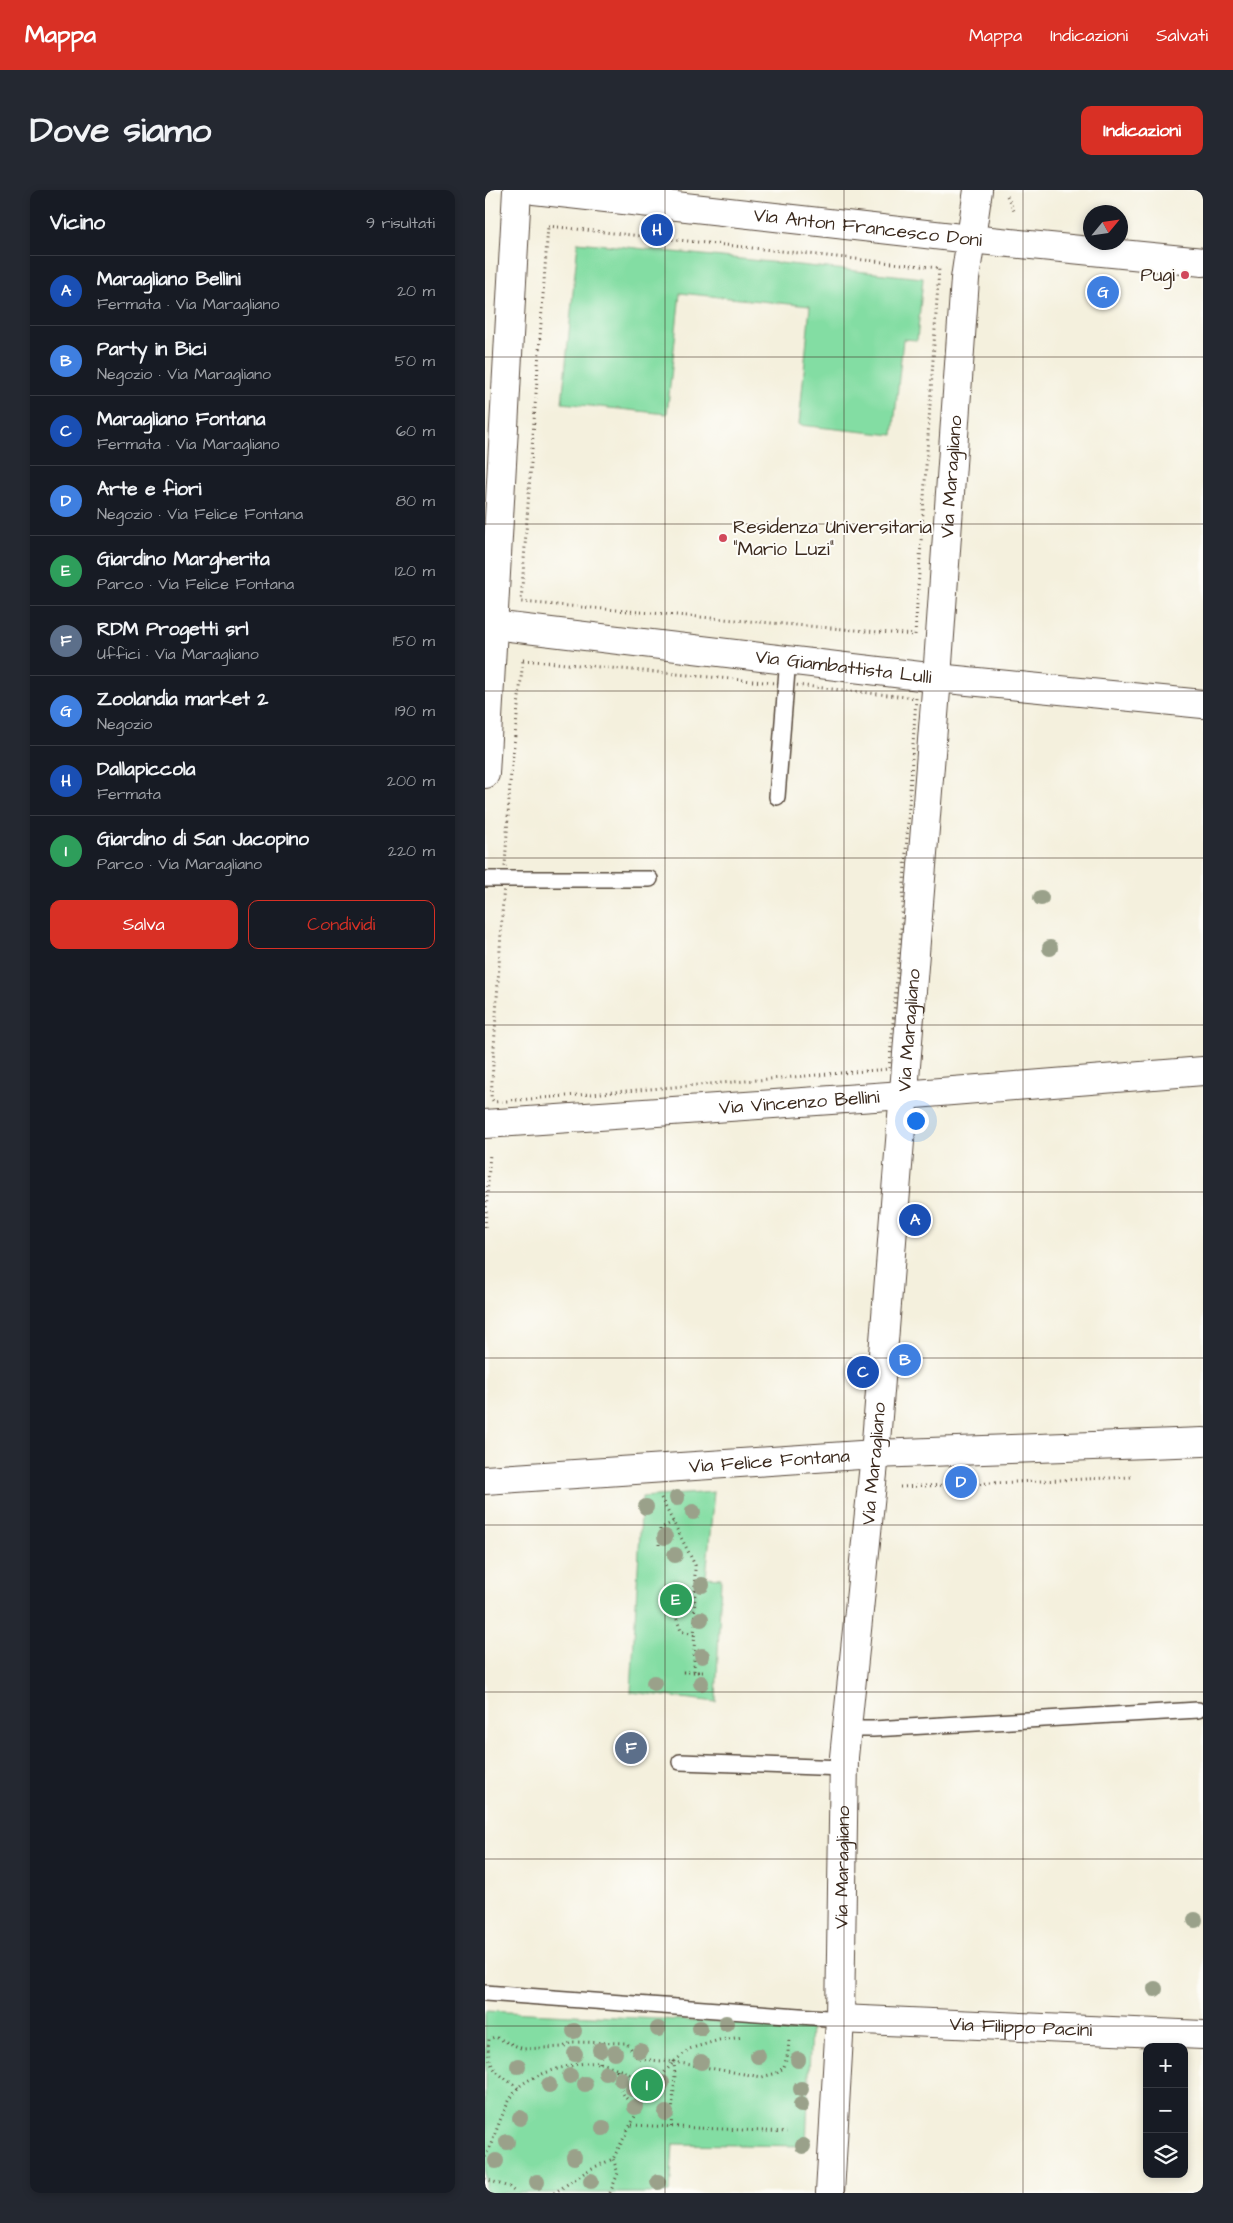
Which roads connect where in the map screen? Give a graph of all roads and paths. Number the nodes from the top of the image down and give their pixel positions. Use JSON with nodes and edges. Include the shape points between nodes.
{"nodes":[{"id":1,"x":517,"y":190,"type":"edge"},
{"id":2,"x":534,"y":190,"type":"edge"},
{"id":3,"x":978,"y":190,"type":"edge"},
{"id":4,"x":1004,"y":190,"type":"edge"},
{"id":5,"x":1015,"y":212,"type":"dead end"},
{"id":6,"x":970,"y":239,"type":"junction"},
{"id":7,"x":1203,"y":262,"type":"edge"},
{"id":8,"x":521,"y":602,"type":"joint"},
{"id":9,"x":490,"y":624,"type":"edge"},
{"id":10,"x":788,"y":658,"type":"junction"},
{"id":11,"x":937,"y":678,"type":"junction"},
{"id":12,"x":1203,"y":704,"type":"edge"},
{"id":13,"x":485,"y":774,"type":"edge"},
{"id":14,"x":777,"y":797,"type":"dead end"},
{"id":15,"x":485,"y":879,"type":"edge"},
{"id":16,"x":650,"y":879,"type":"dead end"},
{"id":17,"x":1203,"y":1071,"type":"edge"},
{"id":18,"x":903,"y":1095,"type":"junction"},
{"id":19,"x":488,"y":1135,"type":"edge"},
{"id":20,"x":485,"y":1227,"type":"edge"},
{"id":21,"x":1203,"y":1442,"type":"edge"},
{"id":22,"x":875,"y":1454,"type":"junction"},
{"id":23,"x":1134,"y":1476,"type":"dead end"},
{"id":24,"x":485,"y":1480,"type":"edge"},
{"id":25,"x":891,"y":1488,"type":"dead end"},
{"id":26,"x":660,"y":1497,"type":"dead end"},
{"id":27,"x":673,"y":1522,"type":"junction"},
{"id":28,"x":659,"y":1545,"type":"dead end"},
{"id":29,"x":695,"y":1602,"type":"junction"},
{"id":30,"x":694,"y":1634,"type":"junction"},
{"id":31,"x":693,"y":1672,"type":"junction"},
{"id":32,"x":1198,"y":1710,"type":"dead end"},
{"id":33,"x":848,"y":1729,"type":"junction"},
{"id":34,"x":680,"y":1762,"type":"dead end"},
{"id":35,"x":844,"y":1768,"type":"junction"},
{"id":36,"x":485,"y":1993,"type":"edge"},
{"id":37,"x":839,"y":2019,"type":"junction"},
{"id":38,"x":789,"y":2032,"type":"dead end"},
{"id":39,"x":1203,"y":2035,"type":"edge"},
{"id":40,"x":745,"y":2037,"type":"dead end"},
{"id":41,"x":601,"y":2042,"type":"junction"},
{"id":42,"x":674,"y":2062,"type":"junction"},
{"id":43,"x":600,"y":2063,"type":"junction"},
{"id":44,"x":617,"y":2070,"type":"junction"},
{"id":45,"x":518,"y":2088,"type":"junction"},
{"id":46,"x":644,"y":2101,"type":"junction"},
{"id":47,"x":639,"y":2110,"type":"junction"},
{"id":48,"x":632,"y":2125,"type":"junction"},
{"id":49,"x":671,"y":2127,"type":"junction"},
{"id":50,"x":787,"y":2132,"type":"dead end"},
{"id":51,"x":485,"y":2158,"type":"edge"},
{"id":52,"x":613,"y":2159,"type":"junction"},
{"id":53,"x":485,"y":2179,"type":"edge"},
{"id":54,"x":516,"y":2193,"type":"edge"},
{"id":55,"x":554,"y":2193,"type":"edge"},
{"id":56,"x":610,"y":2193,"type":"edge"},
{"id":57,"x":830,"y":2193,"type":"edge"}],
"edges":[{"from":1,"to":9,"type":"street"},
{"from":2,"to":6,"type":"street","name":"Via Anton Francesco Doni"},
{"from":3,"to":6,"type":"street","name":"Via Maragliano"},
{"from":4,"to":5,"type":"path"},
{"from":6,"to":7,"type":"street","name":"Via Anton Francesco Doni"},
{"from":6,"to":11,"type":"street","name":"Via Maragliano"},
{"from":8,"to":8,"type":"path","via":[[915,635],[939,268],[549,226]]},
{"from":9,"to":10,"type":"street","name":"Via Giambattista Lulli"},
{"from":9,"to":13,"type":"street"},
{"from":10,"to":11,"type":"street","name":"Via Giambattista Lulli"},
{"from":10,"to":14,"type":"lane"},
{"from":11,"to":12,"type":"street","name":"Via Giambattista Lulli"},
{"from":11,"to":18,"type":"street","name":"Via Maragliano"},
{"from":15,"to":16,"type":"lane"},
{"from":17,"to":18,"type":"street","name":"Via Vincenzo Bellini"},
{"from":18,"to":19,"type":"street","name":"Via Vincenzo Bellini"},
{"from":18,"to":22,"type":"street","name":"Via Maragliano"},
{"from":19,"to":20,"type":"path"},
{"from":21,"to":22,"type":"street","name":"Via Felice Fontana"},
{"from":22,"to":24,"type":"street","name":"Via Felice Fontana"},
{"from":22,"to":33,"type":"street","name":"Via Maragliano"},
{"from":23,"to":25,"type":"path"},
{"from":26,"to":27,"type":"path"},
{"from":27,"to":28,"type":"path","via":[[660,1529]]},
{"from":27,"to":29,"type":"path","via":[[695,1565]]},
{"from":29,"to":30,"type":"path"},
{"from":29,"to":30,"type":"path","via":[[680,1606],[676,1617],[681,1631]]},
{"from":30,"to":31,"type":"path"},
{"from":31,"to":31,"type":"path","via":[[703,1672],[681,1672],[687,1672]]},
{"from":32,"to":33,"type":"lane"},
{"from":33,"to":35,"type":"street","name":"Via Maragliano"},
{"from":34,"to":35,"type":"lane"},
{"from":35,"to":37,"type":"street","name":"Via Maragliano"},
{"from":36,"to":37,"type":"lane"},
{"from":37,"to":39,"type":"street","name":"Via Filippo Pacini"},
{"from":37,"to":57,"type":"street","name":"Via Maragliano"},
{"from":38,"to":42,"type":"path","via":[[784,2067],[771,2076]]},
{"from":40,"to":42,"type":"path","via":[[719,2040],[689,2049]]},
{"from":41,"to":42,"type":"path","via":[[627,2043],[637,2059]]},
{"from":41,"to":43,"type":"path"},
{"from":41,"to":45,"type":"path","via":[[572,2042],[563,2047],[523,2050],[495,2037],[489,2039],[486,2056],[489,2067]]},
{"from":42,"to":46,"type":"path","via":[[649,2089]]},
{"from":42,"to":49,"type":"path"},
{"from":43,"to":44,"type":"path"},
{"from":43,"to":45,"type":"path","via":[[551,2070]]},
{"from":44,"to":46,"type":"path","via":[[633,2077]]},
{"from":44,"to":47,"type":"path","via":[[621,2092]]},
{"from":45,"to":51,"type":"path"},
{"from":46,"to":47,"type":"path"},
{"from":47,"to":48,"type":"path"},
{"from":48,"to":49,"type":"path"},
{"from":48,"to":52,"type":"path"},
{"from":49,"to":50,"type":"path"},
{"from":52,"to":55,"type":"path","via":[[590,2169]]},
{"from":52,"to":56,"type":"path","via":[[618,2173]]},
{"from":53,"to":54,"type":"path","via":[[509,2187]]}]}
